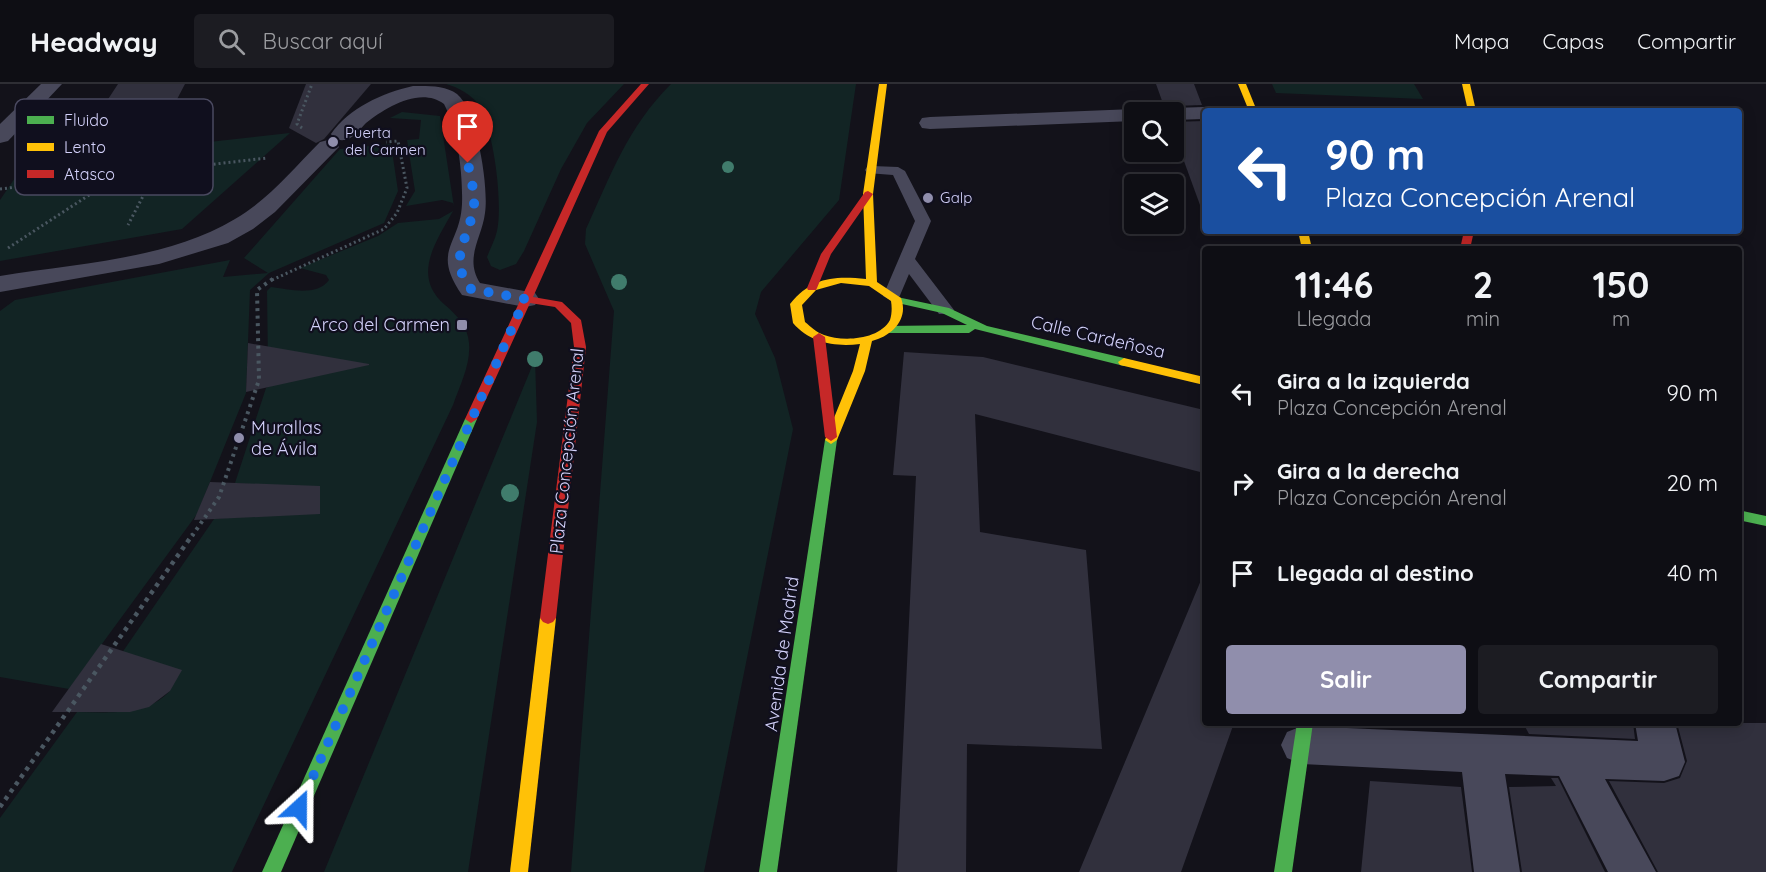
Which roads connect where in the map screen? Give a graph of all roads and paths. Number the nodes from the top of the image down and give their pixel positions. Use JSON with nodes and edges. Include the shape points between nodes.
{"nodes":[{"id":1,"x":52,"y":84,"type":"edge"},
{"id":2,"x":312,"y":84,"type":"edge"},
{"id":3,"x":645,"y":84,"type":"edge"},
{"id":4,"x":883,"y":84,"type":"edge"},
{"id":5,"x":1242,"y":84,"type":"edge"},
{"id":6,"x":1466,"y":84,"type":"edge"},
{"id":7,"x":37,"y":99,"type":"edge"},
{"id":8,"x":1251,"y":108,"type":"edge"},
{"id":9,"x":1471,"y":108,"type":"edge"},
{"id":10,"x":1202,"y":113,"type":"edge"},
{"id":11,"x":1184,"y":114,"type":"edge"},
{"id":12,"x":1124,"y":115,"type":"edge"},
{"id":13,"x":15,"y":121,"type":"edge"},
{"id":14,"x":930,"y":123,"type":"dead end"},
{"id":15,"x":306,"y":131,"type":"dead end"},
{"id":16,"x":0,"y":136,"type":"edge"},
{"id":17,"x":378,"y":143,"type":"dead end"},
{"id":18,"x":261,"y":159,"type":"dead end"},
{"id":19,"x":213,"y":164,"type":"edge"},
{"id":20,"x":872,"y":170,"type":"junction"},
{"id":21,"x":15,"y":187,"type":"edge"},
{"id":22,"x":0,"y":189,"type":"edge"},
{"id":23,"x":868,"y":194,"type":"junction"},
{"id":24,"x":87,"y":195,"type":"edge"},
{"id":25,"x":144,"y":195,"type":"edge"},
{"id":26,"x":128,"y":225,"type":"dead end"},
{"id":27,"x":0,"y":253,"type":"edge"},
{"id":28,"x":908,"y":261,"type":"junction"},
{"id":29,"x":872,"y":283,"type":"junction"},
{"id":30,"x":0,"y":284,"type":"edge"},
{"id":31,"x":812,"y":288,"type":"junction"},
{"id":32,"x":895,"y":298,"type":"junction"},
{"id":33,"x":525,"y":299,"type":"junction"},
{"id":34,"x":945,"y":310,"type":"junction"},
{"id":35,"x":983,"y":329,"type":"junction"},
{"id":36,"x":887,"y":330,"type":"junction"},
{"id":37,"x":819,"y":337,"type":"junction"},
{"id":38,"x":867,"y":339,"type":"junction"},
{"id":39,"x":1202,"y":381,"type":"edge"},
{"id":40,"x":831,"y":441,"type":"junction"},
{"id":41,"x":1742,"y":516,"type":"edge"},
{"id":42,"x":1766,"y":521,"type":"edge"},
{"id":43,"x":1656,"y":726,"type":"edge"},
{"id":44,"x":1304,"y":734,"type":"edge"},
{"id":45,"x":1481,"y":753,"type":"junction"},
{"id":46,"x":1571,"y":758,"type":"junction"},
{"id":47,"x":0,"y":807,"type":"edge"},
{"id":48,"x":271,"y":872,"type":"edge"},
{"id":49,"x":519,"y":872,"type":"edge"},
{"id":50,"x":768,"y":872,"type":"edge"},
{"id":51,"x":1283,"y":872,"type":"edge"},
{"id":52,"x":1497,"y":872,"type":"edge"},
{"id":53,"x":1633,"y":872,"type":"edge"}],
"edges":[{"from":1,"to":7,"type":"street"},
{"from":2,"to":15,"type":"path","via":[[297,124]]},
{"from":3,"to":33,"type":"main road","via":[[603,131]]},
{"from":4,"to":20,"type":"main road"},
{"from":5,"to":8,"type":"main road"},
{"from":6,"to":9,"type":"main road"},
{"from":10,"to":11,"type":"street"},
{"from":12,"to":14,"type":"street"},
{"from":13,"to":16,"type":"street"},
{"from":17,"to":47,"type":"path","via":[[398,138],[407,188],[397,213],[384,229],[279,275],[257,290],[259,380],[219,497]]},
{"from":18,"to":19,"type":"path"},
{"from":20,"to":23,"type":"main road"},
{"from":20,"to":28,"type":"lane","via":[[898,171],[923,221]]},
{"from":21,"to":22,"type":"path"},
{"from":23,"to":29,"type":"main road"},
{"from":23,"to":31,"type":"main road","via":[[826,254]]},
{"from":24,"to":27,"type":"path"},
{"from":25,"to":26,"type":"path"},
{"from":28,"to":32,"type":"lane"},
{"from":28,"to":34,"type":"lane"},
{"from":29,"to":31,"type":"main road","via":[[841,280]]},
{"from":29,"to":32,"type":"main road"},
{"from":30,"to":33,"type":"street","name":"Plaza Concepción Arenal","via":[[148,258],[218,238],[267,207],[364,114],[384,100],[414,92],[439,93],[454,103],[462,121],[474,204],[459,254],[460,276],[471,289]]},
{"from":31,"to":37,"type":"main road","via":[[796,304],[799,323]]},
{"from":32,"to":34,"type":"main road","name":"Calle Cardeñosa"},
{"from":32,"to":36,"type":"main road","via":[[897,318]]},
{"from":33,"to":48,"type":"main road"},
{"from":33,"to":49,"type":"main road","name":"Plaza Concepción Arenal","via":[[558,304],[577,322],[580,347]]},
{"from":34,"to":35,"type":"main road","name":"Calle Cardeñosa"},
{"from":35,"to":36,"type":"main road","name":"Calle Cardeñosa"},
{"from":35,"to":39,"type":"main road","name":"Calle Cardeñosa"},
{"from":36,"to":38,"type":"main road"},
{"from":37,"to":38,"type":"main road","via":[[843,342]]},
{"from":37,"to":40,"type":"main road","name":"Avenida de Madrid"},
{"from":38,"to":40,"type":"main road","name":"Avenida de Madrid","via":[[859,371]]},
{"from":40,"to":50,"type":"main road","name":"Avenida de Madrid"},
{"from":41,"to":42,"type":"main road"},
{"from":43,"to":46,"type":"street","via":[[1664,762]]},
{"from":44,"to":45,"type":"street"},
{"from":44,"to":51,"type":"main road"},
{"from":45,"to":46,"type":"street"},
{"from":45,"to":52,"type":"street"},
{"from":46,"to":53,"type":"street"}]}
